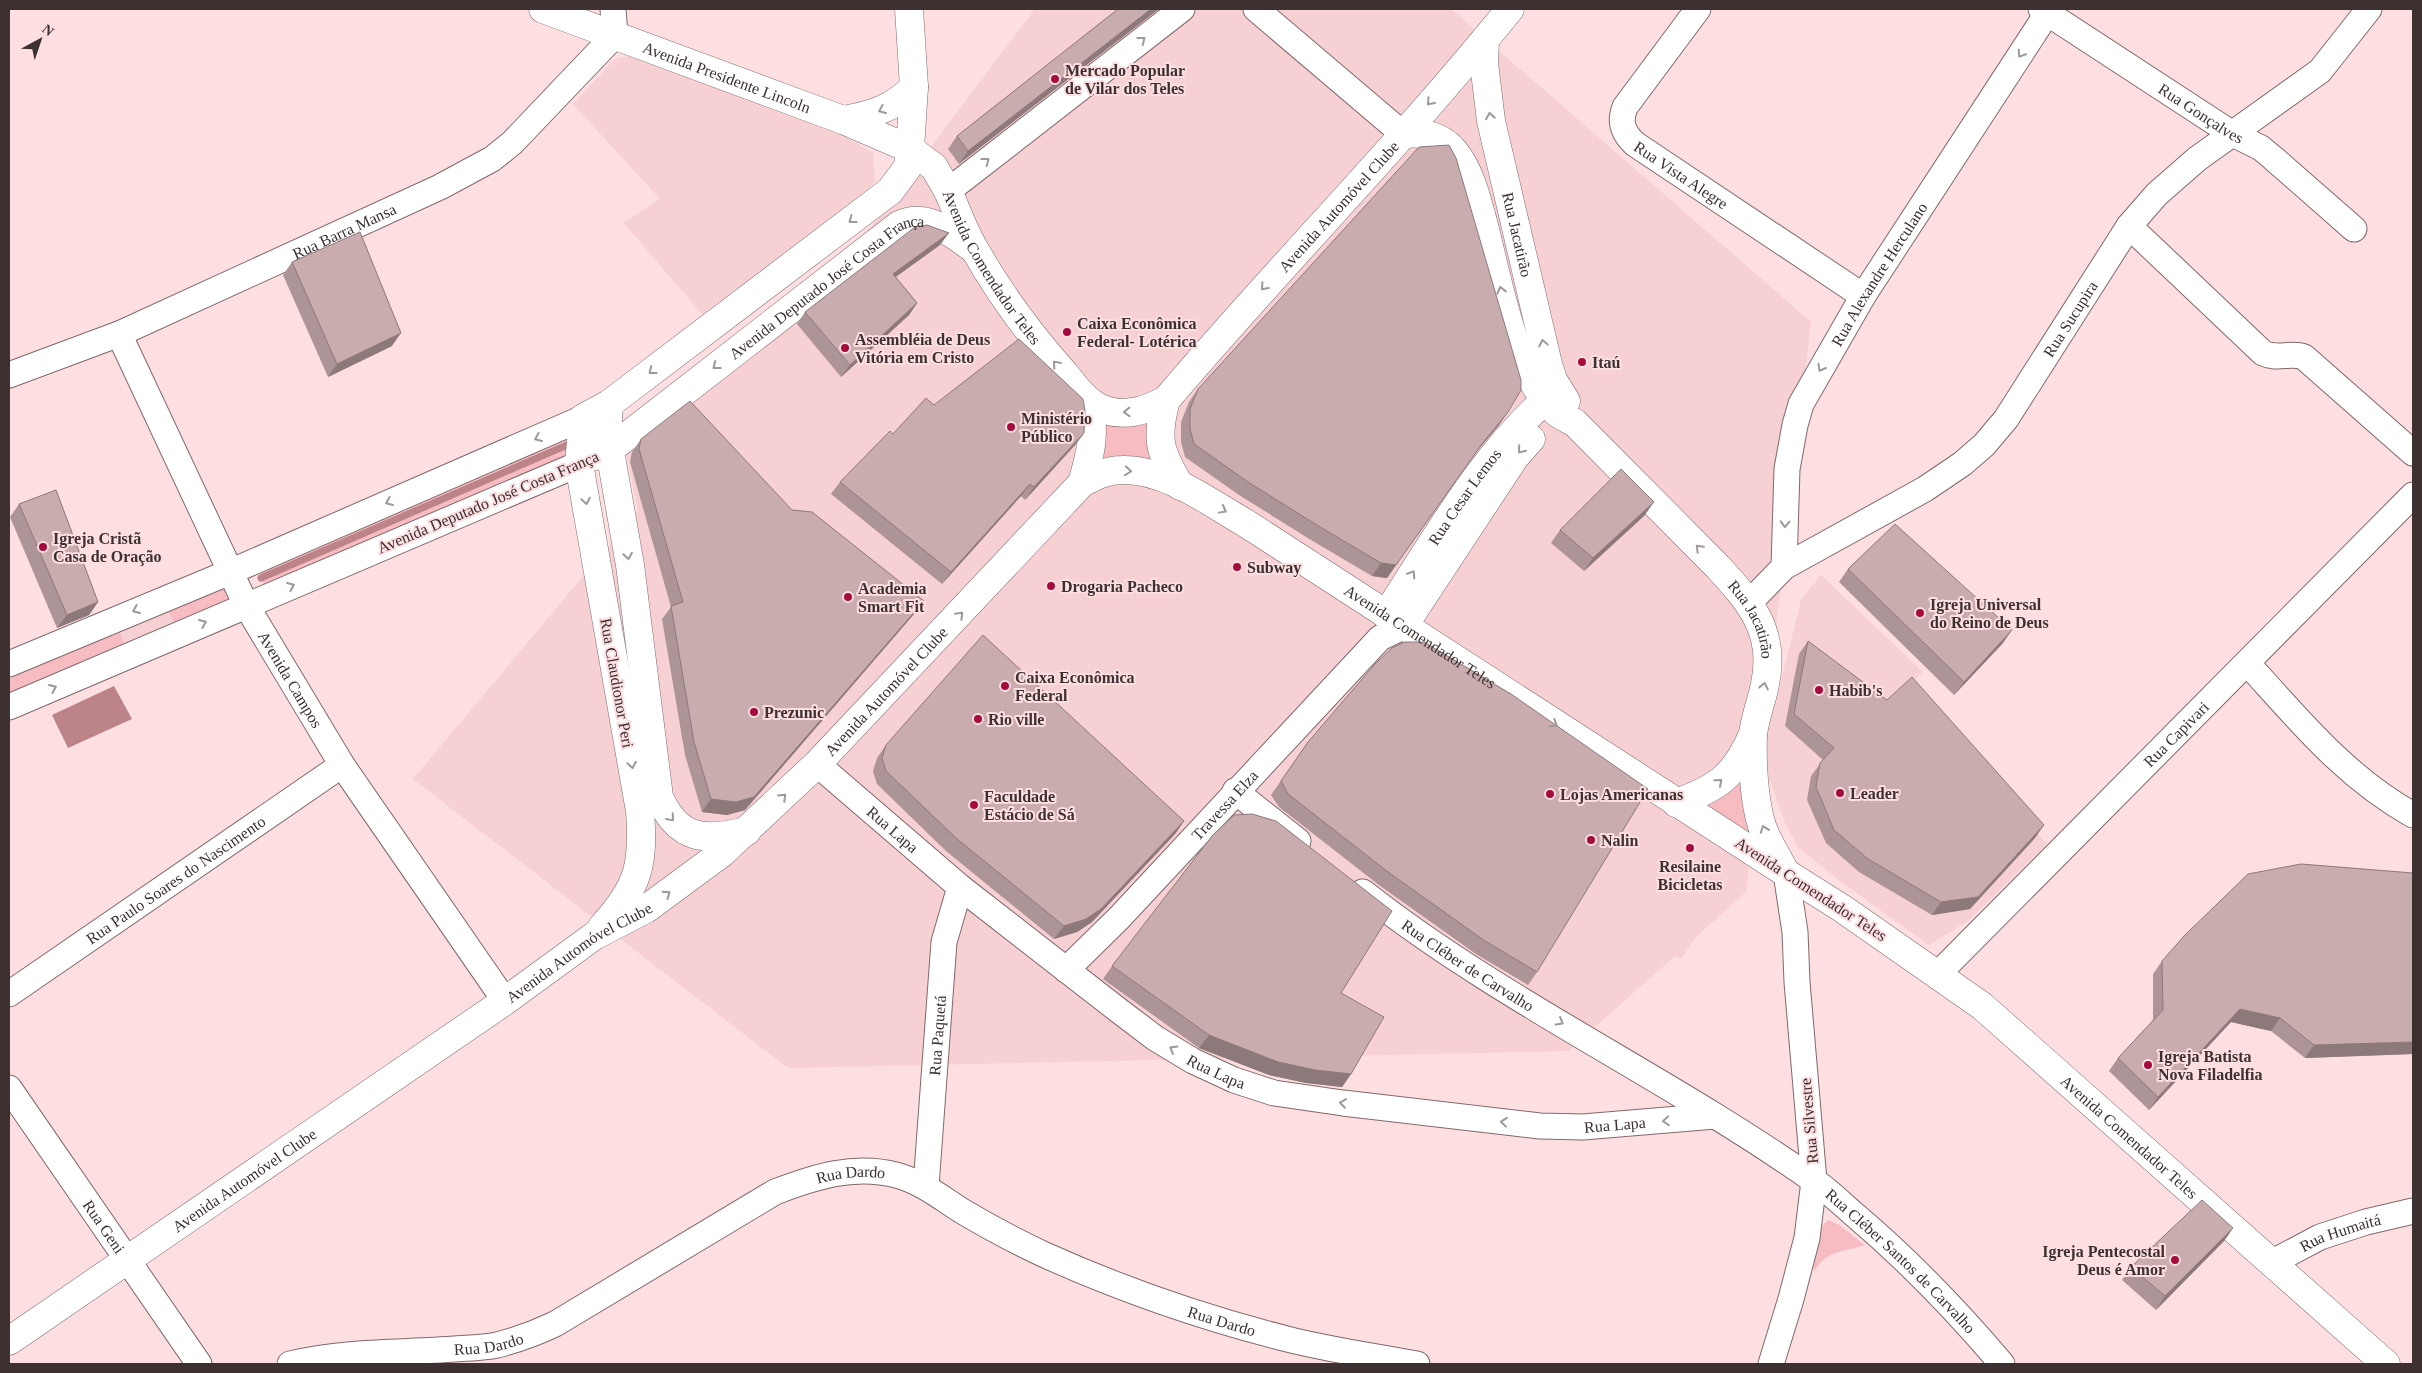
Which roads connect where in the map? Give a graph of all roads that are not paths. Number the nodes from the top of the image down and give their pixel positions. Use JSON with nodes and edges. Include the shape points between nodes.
{"nodes":[{"id":1,"x":543,"y":9,"type":"edge"},
{"id":2,"x":909,"y":9,"type":"edge"},
{"id":3,"x":1182,"y":9,"type":"edge"},
{"id":4,"x":1256,"y":9,"type":"edge"},
{"id":5,"x":1510,"y":9,"type":"edge"},
{"id":6,"x":1698,"y":9,"type":"edge"},
{"id":7,"x":2369,"y":9,"type":"edge"},
{"id":8,"x":2046,"y":10,"type":"edge"},
{"id":9,"x":614,"y":22,"type":"edge"},
{"id":10,"x":1485,"y":40,"type":"junction"},
{"id":11,"x":914,"y":87,"type":"junction"},
{"id":12,"x":843,"y":120,"type":"junction"},
{"id":13,"x":2231,"y":133,"type":"junction"},
{"id":14,"x":1403,"y":134,"type":"junction"},
{"id":15,"x":910,"y":149,"type":"junction"},
{"id":16,"x":1499,"y":156,"type":"junction"},
{"id":17,"x":1466,"y":173,"type":"junction"},
{"id":18,"x":948,"y":191,"type":"junction"},
{"id":19,"x":2129,"y":226,"type":"junction"},
{"id":20,"x":2354,"y":229,"type":"dead end"},
{"id":21,"x":974,"y":249,"type":"junction"},
{"id":22,"x":1863,"y":296,"type":"junction"},
{"id":23,"x":119,"y":334,"type":"junction"},
{"id":24,"x":9,"y":374,"type":"edge"},
{"id":25,"x":1088,"y":400,"type":"junction"},
{"id":26,"x":1166,"y":400,"type":"junction"},
{"id":27,"x":609,"y":404,"type":"junction"},
{"id":28,"x":1560,"y":405,"type":"junction"},
{"id":29,"x":583,"y":418,"type":"junction"},
{"id":30,"x":609,"y":450,"type":"junction"},
{"id":31,"x":2413,"y":453,"type":"edge"},
{"id":32,"x":579,"y":464,"type":"junction"},
{"id":33,"x":1082,"y":483,"type":"junction"},
{"id":34,"x":1180,"y":486,"type":"junction"},
{"id":35,"x":2413,"y":495,"type":"edge"},
{"id":36,"x":1784,"y":567,"type":"junction"},
{"id":37,"x":230,"y":572,"type":"junction"},
{"id":38,"x":1749,"y":603,"type":"junction"},
{"id":39,"x":246,"y":605,"type":"junction"},
{"id":40,"x":1390,"y":627,"type":"junction"},
{"id":41,"x":9,"y":664,"type":"edge"},
{"id":42,"x":2248,"y":664,"type":"junction"},
{"id":43,"x":9,"y":707,"type":"edge"},
{"id":44,"x":1753,"y":734,"type":"junction"},
{"id":45,"x":817,"y":764,"type":"junction"},
{"id":46,"x":342,"y":765,"type":"junction"},
{"id":47,"x":1235,"y":791,"type":"junction"},
{"id":48,"x":1676,"y":802,"type":"junction"},
{"id":49,"x":2413,"y":815,"type":"edge"},
{"id":50,"x":748,"y":831,"type":"junction"},
{"id":51,"x":1314,"y":854,"type":"edge"},
{"id":52,"x":1786,"y":873,"type":"junction"},
{"id":53,"x":1348,"y":880,"type":"edge"},
{"id":54,"x":960,"y":887,"type":"junction"},
{"id":55,"x":594,"y":936,"type":"junction"},
{"id":56,"x":1066,"y":970,"type":"junction"},
{"id":57,"x":1938,"y":974,"type":"junction"},
{"id":58,"x":9,"y":994,"type":"edge"},
{"id":59,"x":505,"y":1000,"type":"junction"},
{"id":60,"x":9,"y":1088,"type":"edge"},
{"id":61,"x":1715,"y":1116,"type":"junction"},
{"id":62,"x":1814,"y":1181,"type":"junction"},
{"id":63,"x":926,"y":1186,"type":"junction"},
{"id":64,"x":2413,"y":1212,"type":"edge"},
{"id":65,"x":127,"y":1260,"type":"junction"},
{"id":66,"x":2271,"y":1263,"type":"junction"},
{"id":67,"x":9,"y":1340,"type":"edge"},
{"id":68,"x":199,"y":1364,"type":"edge"},
{"id":69,"x":290,"y":1364,"type":"edge"},
{"id":70,"x":1417,"y":1364,"type":"edge"},
{"id":71,"x":1771,"y":1364,"type":"edge"},
{"id":72,"x":2002,"y":1364,"type":"edge"},
{"id":73,"x":2386,"y":1364,"type":"edge"}],
"edges":[{"from":1,"to":9,"type":"main road","name":"Avenida Presidente Lincoln"},
{"from":2,"to":11,"type":"main road"},
{"from":18,"to":3,"type":"street","one_way":true},
{"from":4,"to":14,"type":"street"},
{"from":5,"to":10,"type":"main road","name":"Avenida Automóvel Clube"},
{"from":6,"to":22,"type":"street","name":"Rua Vista Alegre","via":[[1625,107],[1622,122],[1627,136]]},
{"from":7,"to":13,"type":"street","name":"Rua Sucupira","via":[[2320,71]]},
{"from":8,"to":13,"type":"street","name":"Rua Gonçalves"},
{"from":8,"to":22,"type":"street","name":"Rua Alexandre Herculano","one_way":true},
{"from":9,"to":12,"type":"main road","name":"Avenida Presidente Lincoln"},
{"from":9,"to":23,"type":"street","name":"Rua Barra Mansa","via":[[534,122],[492,159],[440,187]]},
{"from":10,"to":14,"type":"main road","name":"Avenida Automóvel Clube","one_way":true},
{"from":16,"to":10,"type":"main road","name":"Rua Jacatirão","one_way":true,"via":[[1486,86]]},
{"from":11,"to":12,"type":"main road","one_way":true,"via":[[889,108],[865,117]]},
{"from":11,"to":15,"type":"main road"},
{"from":12,"to":15,"type":"main road","name":"Avenida Presidente Lincoln"},
{"from":13,"to":19,"type":"street","name":"Rua Sucupira","via":[[2174,178]]},
{"from":13,"to":20,"type":"street","name":"Rua Gonçalves","via":[[2274,158]]},
{"from":14,"to":17,"type":"main road","name":"Rua Jacatirão","via":[[1416,132],[1444,141],[1454,151]]},
{"from":14,"to":26,"type":"main road","name":"Avenida Automóvel Clube","one_way":true,"via":[[1231,323]]},
{"from":15,"to":18,"type":"main road","name":"Avenida Comendador Teles","via":[[934,167]]},
{"from":15,"to":27,"type":"main road","one_way":true,"via":[[908,167],[890,191]]},
{"from":16,"to":17,"type":"main road"},
{"from":28,"to":16,"type":"main road","name":"Rua Jacatirão","one_way":true},
{"from":28,"to":17,"type":"main road","name":"Rua Jacatirão","one_way":true,"via":[[1525,365],[1516,343]]},
{"from":18,"to":21,"type":"main road","name":"Avenida Comendador Teles"},
{"from":19,"to":31,"type":"street","via":[[2263,353],[2270,357],[2304,357]]},
{"from":19,"to":36,"type":"street","name":"Rua Sucupira","via":[[2006,419],[1984,444],[1962,464],[1925,489]]},
{"from":25,"to":21,"type":"main road","name":"Avenida Comendador Teles","one_way":true,"via":[[1025,326]]},
{"from":21,"to":30,"type":"main road","name":"Avenida Deputado José Costa França","one_way":true,"via":[[928,222],[899,225]]},
{"from":22,"to":36,"type":"street","name":"Rua Alexandre Herculano","one_way":true,"via":[[1801,404],[1787,469]]},
{"from":23,"to":24,"type":"street","name":"Rua Barra Mansa"},
{"from":23,"to":37,"type":"street","name":"Avenida Campos"},
{"from":26,"to":25,"type":"main road","name":"Avenida Comendador Teles","one_way":true,"via":[[1152,408],[1126,413],[1100,408]]},
{"from":25,"to":33,"type":"main road","name":"Avenida Comendador Teles","via":[[1094,431]]},
{"from":26,"to":34,"type":"main road","via":[[1159,437],[1165,460]]},
{"from":27,"to":29,"type":"main road"},
{"from":27,"to":30,"type":"main road","name":"Rua Claudionor Peri"},
{"from":38,"to":28,"type":"main road","name":"Rua Jacatirão","one_way":true},
{"from":28,"to":40,"type":"main road","name":"Rua Cesar Lemos","via":[[1515,458]]},
{"from":29,"to":32,"type":"main road","name":"Rua Claudionor Peri"},
{"from":29,"to":37,"type":"street","one_way":true},
{"from":30,"to":32,"type":"main road","name":"Avenida Deputado José Costa França"},
{"from":30,"to":50,"type":"main road","name":"Rua Claudionor Peri","one_way":true,"via":[[630,565],[659,797],[667,814],[690,833],[714,838]]},
{"from":39,"to":32,"type":"street","name":"Avenida Deputado José Costa França","one_way":true},
{"from":32,"to":55,"type":"main road","name":"Rua Claudionor Peri","one_way":true,"via":[[640,810],[641,832],[635,881],[613,915]]},
{"from":33,"to":34,"type":"main road","name":"Avenida Comendador Teles","one_way":true,"via":[[1107,472],[1122,470],[1150,475]]},
{"from":45,"to":33,"type":"main road","name":"Avenida Automóvel Clube","one_way":true},
{"from":34,"to":40,"type":"main road","name":"Avenida Comendador Teles","one_way":true,"via":[[1247,524]]},
{"from":35,"to":42,"type":"street","name":"Rua Capivari"},
{"from":36,"to":38,"type":"street","name":"Rua Sucupira"},
{"from":37,"to":39,"type":"street","name":"Avenida Campos"},
{"from":37,"to":41,"type":"street","one_way":true},
{"from":44,"to":38,"type":"main road","name":"Rua Jacatirão","one_way":true,"via":[[1768,660],[1763,629]]},
{"from":43,"to":39,"type":"street","name":"Avenida Deputado José Costa França","one_way":true},
{"from":39,"to":46,"type":"street","name":"Avenida Campos"},
{"from":40,"to":47,"type":"street","name":"Travessa Elza"},
{"from":40,"to":48,"type":"main road","name":"Avenida Comendador Teles","one_way":true},
{"from":42,"to":49,"type":"street","via":[[2350,772]]},
{"from":42,"to":57,"type":"street","name":"Rua Capivari"},
{"from":48,"to":44,"type":"main road","one_way":true,"via":[[1715,787],[1742,756]]},
{"from":52,"to":44,"type":"main road","name":"Rua Jacatirão","one_way":true,"via":[[1762,826]]},
{"from":50,"to":45,"type":"main road","name":"Avenida Automóvel Clube","one_way":true},
{"from":45,"to":54,"type":"street","name":"Rua Lapa"},
{"from":46,"to":58,"type":"street","name":"Rua Paulo Soares do Nascimento"},
{"from":46,"to":59,"type":"street","name":"Avenida Campos"},
{"from":47,"to":51,"type":"street"},
{"from":47,"to":56,"type":"street","name":"Travessa Elza","via":[[1119,918]]},
{"from":48,"to":52,"type":"main road","name":"Avenida Comendador Teles"},
{"from":55,"to":50,"type":"main road","name":"Avenida Automóvel Clube","one_way":true,"via":[[646,909]]},
{"from":52,"to":57,"type":"main road","name":"Avenida Comendador Teles"},
{"from":52,"to":62,"type":"street","name":"Rua Silvestre","via":[[1795,932]]},
{"from":53,"to":61,"type":"street","name":"Rua Cléber de Carvalho","one_way":true,"via":[[1468,966]]},
{"from":54,"to":56,"type":"street","name":"Rua Lapa"},
{"from":54,"to":63,"type":"street","name":"Rua Paquetá","via":[[944,942]]},
{"from":55,"to":59,"type":"main road","name":"Avenida Automóvel Clube"},
{"from":61,"to":56,"type":"street","name":"Rua Lapa","one_way":true,"via":[[1584,1127],[1540,1126],[1343,1104],[1274,1092],[1234,1080],[1193,1061],[1155,1038]]},
{"from":57,"to":66,"type":"main road","name":"Avenida Comendador Teles","via":[[1982,1006],[2049,1063]]},
{"from":59,"to":65,"type":"main road","name":"Avenida Automóvel Clube"},
{"from":60,"to":65,"type":"street","name":"Rua Geni"},
{"from":61,"to":62,"type":"street","name":"Rua Cléber Santos de Carvalho"},
{"from":62,"to":71,"type":"street","name":"Rua Silvestre","via":[[1807,1238]]},
{"from":62,"to":72,"type":"street","name":"Rua Cléber Santos de Carvalho","via":[[1891,1246],[1964,1319]]},
{"from":63,"to":69,"type":"street","name":"Rua Dardo","via":[[896,1175],[867,1171],[836,1172],[805,1180],[775,1192],[563,1320],[526,1337],[495,1345],[348,1355]]},
{"from":63,"to":70,"type":"street","name":"Rua Dardo","via":[[991,1228],[1117,1286],[1288,1339]]},
{"from":64,"to":66,"type":"street","name":"Rua Humaitá","via":[[2366,1222],[2320,1237]]},
{"from":65,"to":67,"type":"main road","name":"Avenida Automóvel Clube"},
{"from":65,"to":68,"type":"street","name":"Rua Geni"},
{"from":66,"to":73,"type":"main road","name":"Avenida Comendador Teles"}]}
